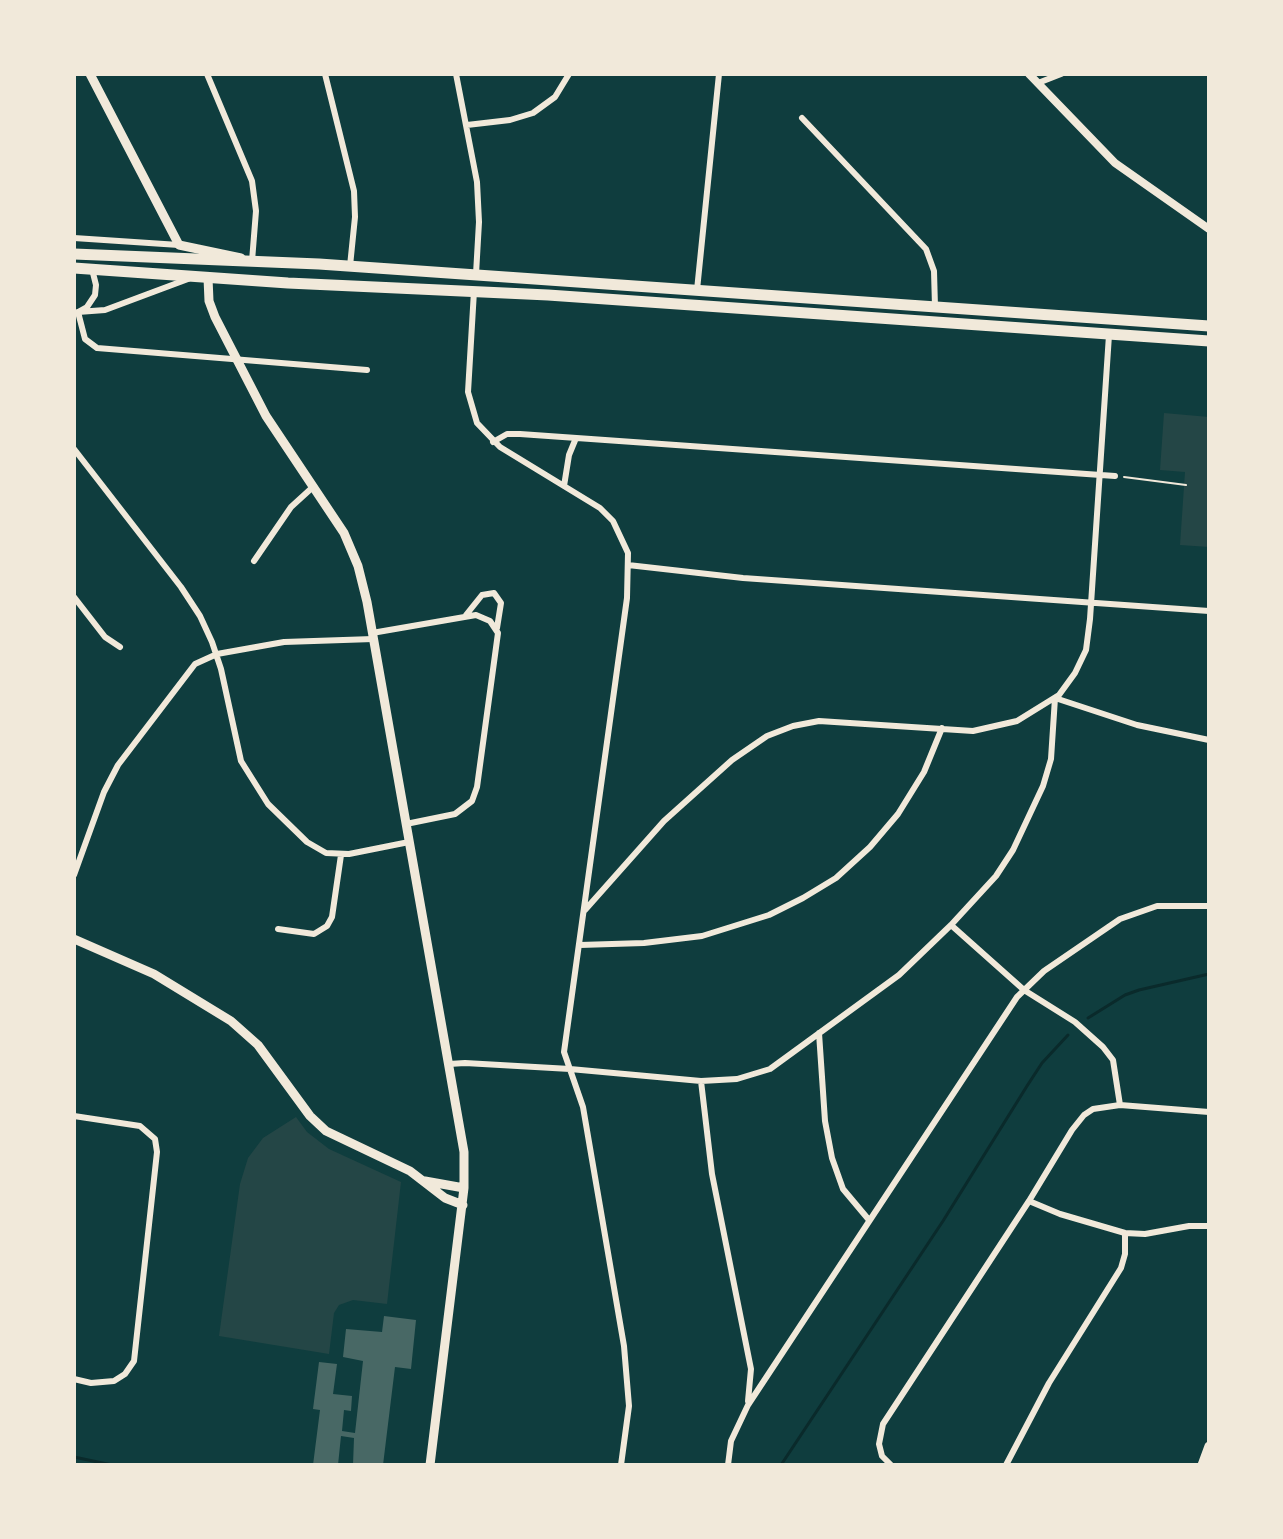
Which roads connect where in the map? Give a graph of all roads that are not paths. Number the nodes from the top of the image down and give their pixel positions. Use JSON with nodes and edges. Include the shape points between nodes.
{"nodes":[{"id":1,"x":90,"y":74,"type":"edge"},
{"id":2,"x":207,"y":74,"type":"edge"},
{"id":3,"x":325,"y":74,"type":"edge"},
{"id":4,"x":456,"y":74,"type":"edge"},
{"id":5,"x":569,"y":74,"type":"edge"},
{"id":6,"x":719,"y":74,"type":"edge"},
{"id":7,"x":1029,"y":74,"type":"edge"},
{"id":8,"x":1061,"y":74,"type":"edge"},
{"id":9,"x":1038,"y":83,"type":"junction"},
{"id":10,"x":802,"y":118,"type":"dead end"},
{"id":11,"x":467,"y":125,"type":"junction"},
{"id":12,"x":1209,"y":229,"type":"edge"},
{"id":13,"x":74,"y":238,"type":"edge"},
{"id":14,"x":179,"y":245,"type":"junction"},
{"id":15,"x":74,"y":254,"type":"edge"},
{"id":16,"x":252,"y":261,"type":"junction"},
{"id":17,"x":350,"y":266,"type":"junction"},
{"id":18,"x":74,"y":268,"type":"edge"},
{"id":19,"x":92,"y":269,"type":"junction"},
{"id":20,"x":476,"y":274,"type":"junction"},
{"id":21,"x":201,"y":277,"type":"junction"},
{"id":22,"x":697,"y":290,"type":"junction"},
{"id":23,"x":474,"y":291,"type":"junction"},
{"id":24,"x":935,"y":307,"type":"junction"},
{"id":25,"x":76,"y":312,"type":"edge"},
{"id":26,"x":1209,"y":326,"type":"edge"},
{"id":27,"x":1109,"y":335,"type":"junction"},
{"id":28,"x":1209,"y":341,"type":"edge"},
{"id":29,"x":236,"y":359,"type":"junction"},
{"id":30,"x":367,"y":370,"type":"dead end"},
{"id":31,"x":576,"y":438,"type":"junction"},
{"id":32,"x":493,"y":442,"type":"junction"},
{"id":33,"x":74,"y":449,"type":"edge"},
{"id":34,"x":1101,"y":475,"type":"junction"},
{"id":35,"x":1115,"y":476,"type":"road end"},
{"id":36,"x":314,"y":486,"type":"junction"},
{"id":37,"x":564,"y":486,"type":"junction"},
{"id":38,"x":254,"y":561,"type":"dead end"},
{"id":39,"x":628,"y":565,"type":"junction"},
{"id":40,"x":74,"y":597,"type":"edge"},
{"id":41,"x":1092,"y":603,"type":"junction"},
{"id":42,"x":1209,"y":611,"type":"edge"},
{"id":43,"x":465,"y":616,"type":"junction"},
{"id":44,"x":497,"y":628,"type":"junction"},
{"id":45,"x":373,"y":636,"type":"junction"},
{"id":46,"x":120,"y":647,"type":"dead end"},
{"id":47,"x":217,"y":654,"type":"junction"},
{"id":48,"x":1055,"y":698,"type":"junction"},
{"id":49,"x":942,"y":728,"type":"junction"},
{"id":50,"x":1209,"y":740,"type":"edge"},
{"id":51,"x":406,"y":824,"type":"junction"},
{"id":52,"x":409,"y":842,"type":"junction"},
{"id":53,"x":341,"y":855,"type":"junction"},
{"id":54,"x":74,"y":875,"type":"edge"},
{"id":55,"x":1209,"y":906,"type":"edge"},
{"id":56,"x":585,"y":910,"type":"junction"},
{"id":57,"x":951,"y":925,"type":"junction"},
{"id":58,"x":278,"y":929,"type":"dead end"},
{"id":59,"x":74,"y":939,"type":"edge"},
{"id":60,"x":580,"y":945,"type":"junction"},
{"id":61,"x":1024,"y":990,"type":"junction"},
{"id":62,"x":819,"y":1033,"type":"junction"},
{"id":63,"x":449,"y":1064,"type":"junction"},
{"id":64,"x":570,"y":1069,"type":"junction"},
{"id":65,"x":701,"y":1081,"type":"junction"},
{"id":66,"x":1120,"y":1105,"type":"junction"},
{"id":67,"x":1209,"y":1112,"type":"edge"},
{"id":68,"x":74,"y":1116,"type":"edge"},
{"id":69,"x":425,"y":1181,"type":"junction"},
{"id":70,"x":464,"y":1188,"type":"junction"},
{"id":71,"x":1029,"y":1201,"type":"junction"},
{"id":72,"x":463,"y":1205,"type":"junction"},
{"id":73,"x":869,"y":1220,"type":"junction"},
{"id":74,"x":1209,"y":1226,"type":"edge"},
{"id":75,"x":1125,"y":1233,"type":"junction"},
{"id":76,"x":74,"y":1379,"type":"edge"},
{"id":77,"x":748,"y":1405,"type":"junction"},
{"id":78,"x":1209,"y":1446,"type":"edge"},
{"id":79,"x":430,"y":1465,"type":"edge"},
{"id":80,"x":621,"y":1465,"type":"edge"},
{"id":81,"x":728,"y":1465,"type":"edge"},
{"id":82,"x":891,"y":1465,"type":"edge"},
{"id":83,"x":1006,"y":1465,"type":"edge"},
{"id":84,"x":1202,"y":1465,"type":"edge"}],
"edges":[{"from":1,"to":14,"type":"main road"},
{"from":2,"to":16,"type":"street","via":[[254,188]]},
{"from":3,"to":17,"type":"street","via":[[354,191]]},
{"from":4,"to":11,"type":"street"},
{"from":5,"to":11,"type":"street","via":[[555,97],[533,113]]},
{"from":6,"to":22,"type":"street"},
{"from":7,"to":9,"type":"street"},
{"from":8,"to":9,"type":"street"},
{"from":9,"to":12,"type":"street","via":[[1115,163]]},
{"from":10,"to":24,"type":"street","via":[[926,249],[934,271]]},
{"from":11,"to":20,"type":"street","via":[[479,210]]},
{"from":13,"to":14,"type":"street"},
{"from":14,"to":16,"type":"main road"},
{"from":15,"to":16,"type":"highway"},
{"from":16,"to":17,"type":"highway"},
{"from":17,"to":20,"type":"highway"},
{"from":18,"to":19,"type":"highway"},
{"from":19,"to":21,"type":"highway"},
{"from":19,"to":25,"type":"street","via":[[96,293]]},
{"from":20,"to":22,"type":"highway"},
{"from":21,"to":23,"type":"highway"},
{"from":21,"to":25,"type":"street","via":[[105,310]]},
{"from":21,"to":29,"type":"main road"},
{"from":22,"to":24,"type":"highway"},
{"from":23,"to":27,"type":"highway"},
{"from":23,"to":32,"type":"street","via":[[469,399],[477,423]]},
{"from":24,"to":26,"type":"highway"},
{"from":25,"to":29,"type":"street","via":[[85,339],[97,348]]},
{"from":27,"to":28,"type":"highway"},
{"from":27,"to":34,"type":"street"},
{"from":29,"to":30,"type":"street"},
{"from":29,"to":36,"type":"main road","via":[[272,427]]},
{"from":31,"to":32,"type":"street","via":[[513,434]]},
{"from":31,"to":34,"type":"street"},
{"from":31,"to":37,"type":"street"},
{"from":32,"to":37,"type":"street"},
{"from":33,"to":47,"type":"street","via":[[181,587]]},
{"from":34,"to":35,"type":"street"},
{"from":34,"to":41,"type":"street"},
{"from":36,"to":38,"type":"street","via":[[291,507]]},
{"from":36,"to":45,"type":"main road","via":[[354,554]]},
{"from":37,"to":39,"type":"street","via":[[613,521],[622,535]]},
{"from":39,"to":41,"type":"street"},
{"from":39,"to":56,"type":"street"},
{"from":40,"to":46,"type":"street","via":[[105,637]]},
{"from":41,"to":42,"type":"street"},
{"from":41,"to":48,"type":"street","via":[[1086,650]]},
{"from":43,"to":44,"type":"street","via":[[482,616]]},
{"from":43,"to":44,"type":"street","via":[[482,595],[494,593],[501,603]]},
{"from":43,"to":45,"type":"street"},
{"from":44,"to":51,"type":"street","via":[[472,801],[455,814]]},
{"from":45,"to":47,"type":"street"},
{"from":45,"to":51,"type":"main road"},
{"from":47,"to":53,"type":"street","via":[[237,750],[252,782],[307,842]]},
{"from":47,"to":54,"type":"street","via":[[189,668],[126,753],[104,792]]},
{"from":48,"to":49,"type":"street","via":[[1017,721],[993,728]]},
{"from":48,"to":50,"type":"street","via":[[1137,725]]},
{"from":48,"to":57,"type":"street","via":[[1051,759],[1027,821],[996,876]]},
{"from":49,"to":56,"type":"street","via":[[819,721],[767,736],[664,821]]},
{"from":49,"to":60,"type":"street","via":[[924,772],[898,814],[836,878],[803,898],[702,936]]},
{"from":51,"to":52,"type":"main road"},
{"from":52,"to":53,"type":"street"},
{"from":52,"to":63,"type":"main road"},
{"from":53,"to":58,"type":"street","via":[[327,926],[314,934]]},
{"from":55,"to":61,"type":"street","via":[[1157,906],[1120,919]]},
{"from":56,"to":60,"type":"street"},
{"from":57,"to":61,"type":"street"},
{"from":57,"to":62,"type":"street","via":[[899,975]]},
{"from":59,"to":69,"type":"main road","via":[[147,970],[231,1021],[266,1054],[317,1123]]},
{"from":60,"to":64,"type":"street","via":[[564,1052]]},
{"from":61,"to":66,"type":"street","via":[[1103,1047],[1113,1060]]},
{"from":61,"to":73,"type":"street"},
{"from":62,"to":65,"type":"street","via":[[770,1069]]},
{"from":62,"to":73,"type":"street","via":[[832,1158],[843,1189]]},
{"from":63,"to":64,"type":"street"},
{"from":63,"to":70,"type":"main road","via":[[463,1138]]},
{"from":64,"to":65,"type":"street"},
{"from":64,"to":80,"type":"street","via":[[583,1107],[629,1380]]},
{"from":65,"to":77,"type":"street","via":[[712,1174],[751,1369]]},
{"from":66,"to":67,"type":"street"},
{"from":66,"to":71,"type":"street","via":[[1084,1115]]},
{"from":68,"to":76,"type":"street","via":[[140,1126],[151,1134],[157,1152],[134,1361],[114,1381]]},
{"from":69,"to":70,"type":"main road"},
{"from":69,"to":72,"type":"main road"},
{"from":70,"to":72,"type":"main road"},
{"from":71,"to":75,"type":"street"},
{"from":71,"to":82,"type":"street","via":[[883,1424],[879,1444]]},
{"from":72,"to":79,"type":"main road"},
{"from":73,"to":77,"type":"street"},
{"from":74,"to":75,"type":"street"},
{"from":75,"to":83,"type":"street","via":[[1121,1268],[1049,1383]]},
{"from":77,"to":81,"type":"street","via":[[731,1441]]},
{"from":78,"to":84,"type":"main road"}]}
